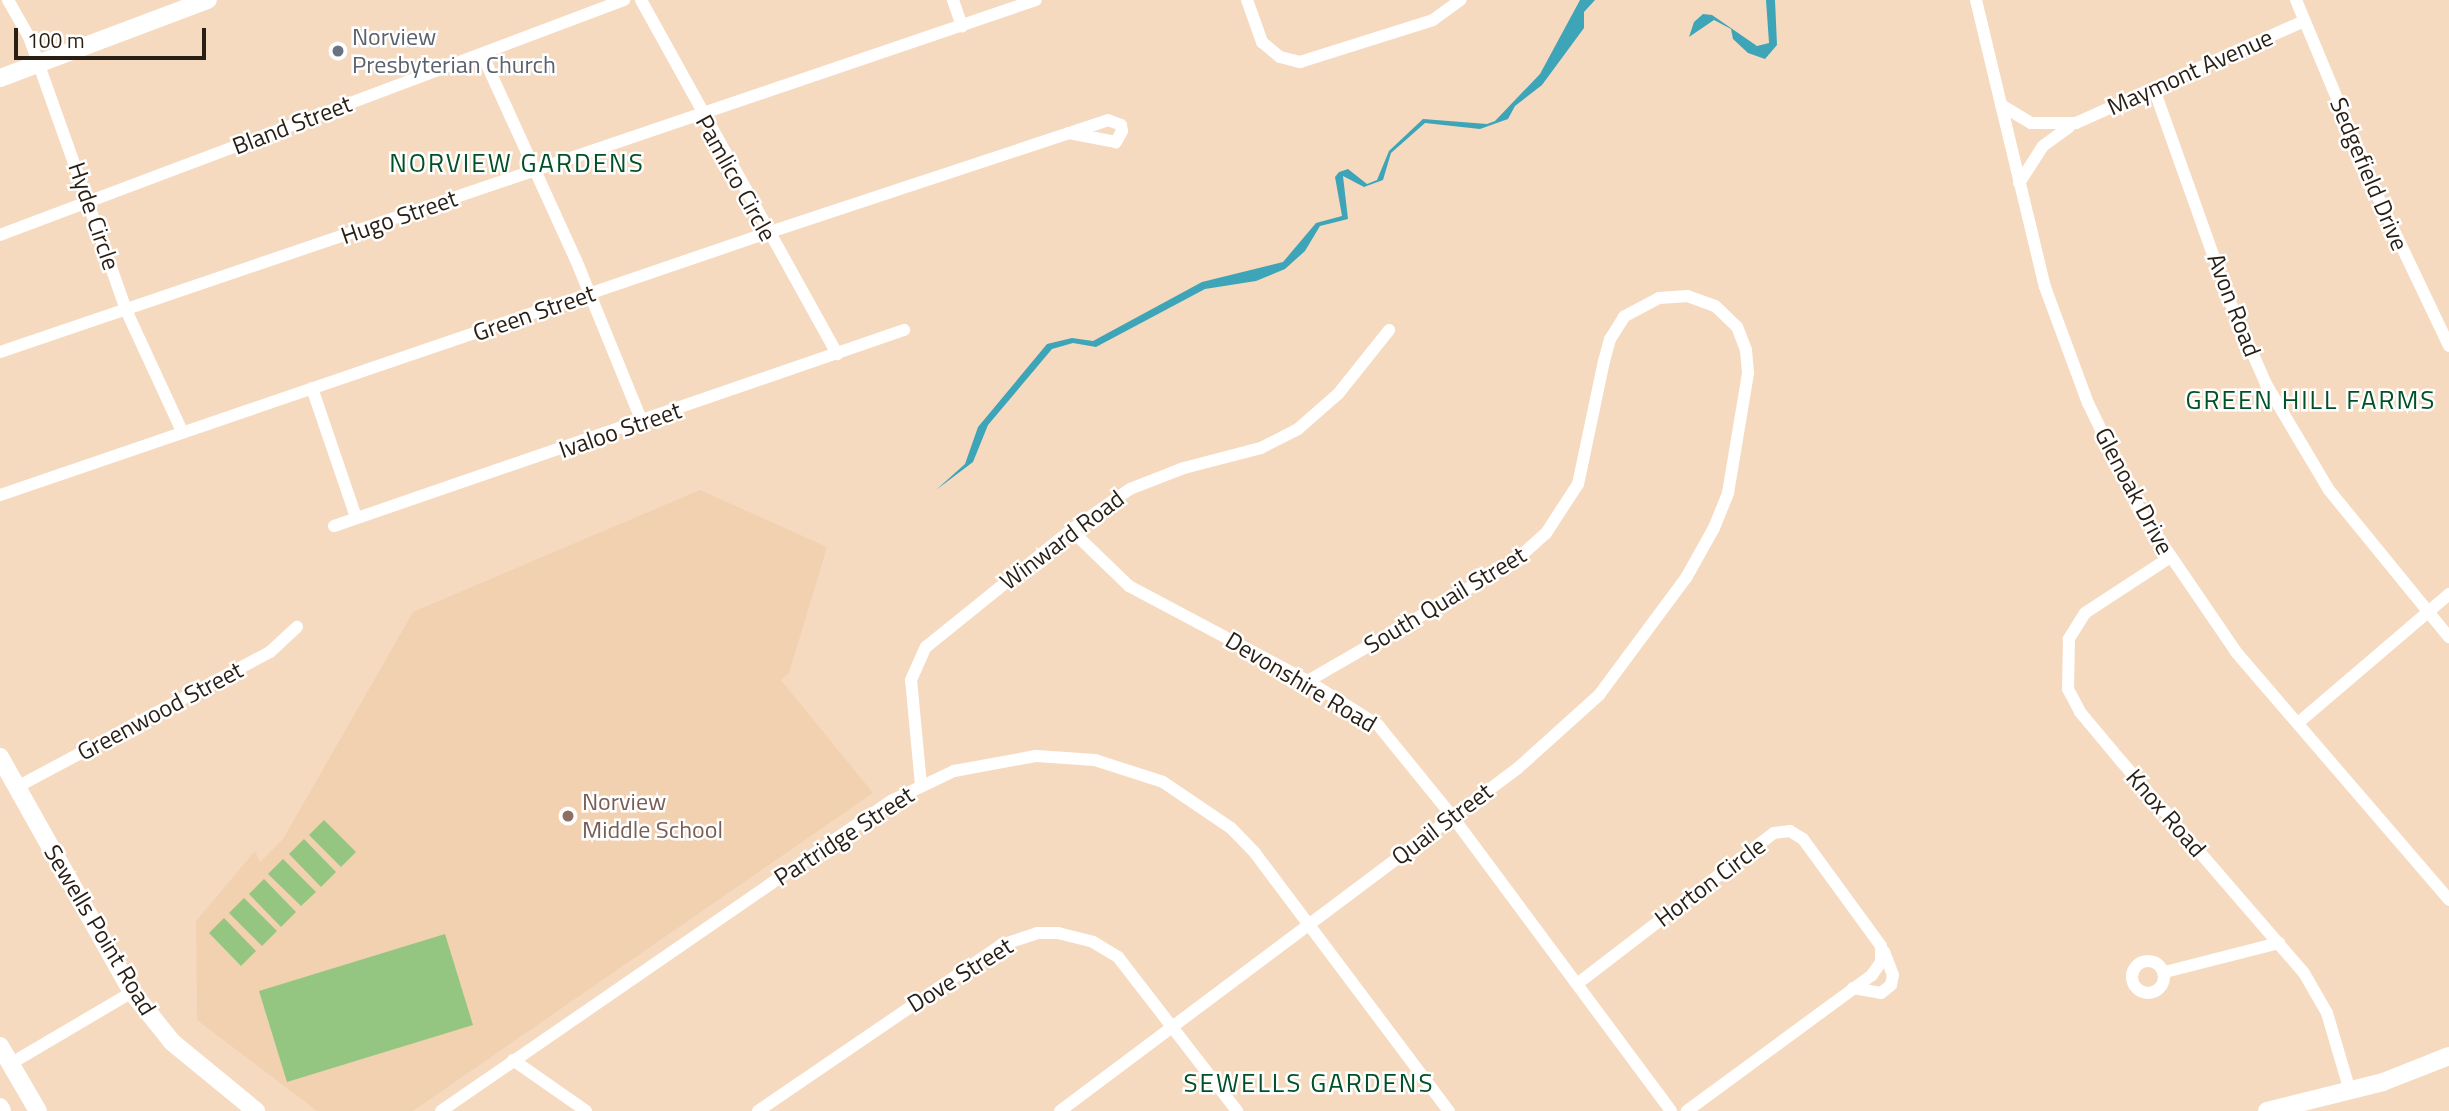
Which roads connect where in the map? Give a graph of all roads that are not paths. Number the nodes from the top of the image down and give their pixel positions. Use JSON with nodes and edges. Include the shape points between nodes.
{"nodes":[{"id":1,"x":8,"y":0,"type":"edge"},
{"id":2,"x":208,"y":0,"type":"edge"},
{"id":3,"x":624,"y":0,"type":"edge"},
{"id":4,"x":641,"y":0,"type":"edge"},
{"id":5,"x":953,"y":0,"type":"edge"},
{"id":6,"x":1036,"y":0,"type":"edge"},
{"id":7,"x":1247,"y":0,"type":"edge"},
{"id":8,"x":1461,"y":0,"type":"edge"},
{"id":9,"x":1976,"y":0,"type":"edge"},
{"id":10,"x":2296,"y":0,"type":"edge"},
{"id":11,"x":175,"y":6,"type":"edge"},
{"id":12,"x":2304,"y":21,"type":"junction"},
{"id":13,"x":961,"y":26,"type":"junction"},
{"id":14,"x":482,"y":54,"type":"junction"},
{"id":15,"x":38,"y":63,"type":"junction"},
{"id":16,"x":0,"y":78,"type":"edge"},
{"id":17,"x":2154,"y":89,"type":"junction"},
{"id":18,"x":2001,"y":105,"type":"junction"},
{"id":19,"x":701,"y":114,"type":"junction"},
{"id":20,"x":2076,"y":123,"type":"junction"},
{"id":21,"x":1069,"y":133,"type":"dead end"},
{"id":22,"x":536,"y":172,"type":"junction"},
{"id":23,"x":2019,"y":183,"type":"junction"},
{"id":24,"x":88,"y":202,"type":"junction"},
{"id":25,"x":767,"y":233,"type":"junction"},
{"id":26,"x":0,"y":235,"type":"edge"},
{"id":27,"x":590,"y":294,"type":"junction"},
{"id":28,"x":126,"y":310,"type":"junction"},
{"id":29,"x":904,"y":330,"type":"dead end"},
{"id":30,"x":1389,"y":330,"type":"dead end"},
{"id":31,"x":2449,"y":346,"type":"edge"},
{"id":32,"x":0,"y":352,"type":"edge"},
{"id":33,"x":837,"y":354,"type":"junction"},
{"id":34,"x":312,"y":388,"type":"junction"},
{"id":35,"x":642,"y":422,"type":"junction"},
{"id":36,"x":182,"y":431,"type":"junction"},
{"id":37,"x":1734,"y":460,"type":"joint"},
{"id":38,"x":0,"y":495,"type":"edge"},
{"id":39,"x":356,"y":517,"type":"junction"},
{"id":40,"x":334,"y":526,"type":"dead end"},
{"id":41,"x":1071,"y":530,"type":"junction"},
{"id":42,"x":2169,"y":558,"type":"junction"},
{"id":43,"x":2449,"y":594,"type":"edge"},
{"id":44,"x":2428,"y":612,"type":"junction"},
{"id":45,"x":297,"y":627,"type":"dead end"},
{"id":46,"x":2449,"y":637,"type":"edge"},
{"id":47,"x":1308,"y":681,"type":"junction"},
{"id":48,"x":2298,"y":723,"type":"junction"},
{"id":49,"x":0,"y":757,"type":"edge"},
{"id":50,"x":921,"y":785,"type":"junction"},
{"id":51,"x":17,"y":787,"type":"junction"},
{"id":52,"x":1452,"y":816,"type":"junction"},
{"id":53,"x":2449,"y":900,"type":"edge"},
{"id":54,"x":1309,"y":923,"type":"junction"},
{"id":55,"x":2278,"y":943,"type":"junction"},
{"id":56,"x":1884,"y":953,"type":"junction"},
{"id":57,"x":2165,"y":972,"type":"dead end"},
{"id":58,"x":1577,"y":984,"type":"junction"},
{"id":59,"x":1853,"y":988,"type":"junction"},
{"id":60,"x":132,"y":992,"type":"junction"},
{"id":61,"x":1174,"y":1026,"type":"junction"},
{"id":62,"x":0,"y":1046,"type":"edge"},
{"id":63,"x":2449,"y":1056,"type":"edge"},
{"id":64,"x":513,"y":1060,"type":"junction"},
{"id":65,"x":10,"y":1064,"type":"junction"},
{"id":66,"x":2350,"y":1091,"type":"junction"},
{"id":67,"x":2276,"y":1110,"type":"edge"},
{"id":68,"x":38,"y":1111,"type":"edge"},
{"id":69,"x":256,"y":1111,"type":"edge"},
{"id":70,"x":441,"y":1111,"type":"edge"},
{"id":71,"x":586,"y":1111,"type":"edge"},
{"id":72,"x":758,"y":1111,"type":"edge"},
{"id":73,"x":1060,"y":1111,"type":"edge"},
{"id":74,"x":1237,"y":1111,"type":"edge"},
{"id":75,"x":1449,"y":1111,"type":"edge"},
{"id":76,"x":1671,"y":1111,"type":"edge"},
{"id":77,"x":1687,"y":1111,"type":"edge"}],
"edges":[{"from":1,"to":15,"type":"street","name":"Hyde Circle"},
{"from":2,"to":11,"type":"main road"},
{"from":3,"to":14,"type":"street","name":"Bland Street"},
{"from":4,"to":19,"type":"street","name":"Pamlico Circle"},
{"from":5,"to":13,"type":"street"},
{"from":6,"to":13,"type":"street","name":"Hugo Street"},
{"from":7,"to":8,"type":"street","via":[[1258,34],[1270,51],[1291,61],[1311,61],[1433,20]]},
{"from":9,"to":18,"type":"street","name":"Glenoak Drive"},
{"from":10,"to":12,"type":"street","name":"Sedgefield Drive"},
{"from":11,"to":15,"type":"main road"},
{"from":12,"to":17,"type":"street","name":"Maymont Avenue"},
{"from":12,"to":31,"type":"street","name":"Sedgefield Drive","via":[[2414,278]]},
{"from":13,"to":19,"type":"street","name":"Hugo Street"},
{"from":14,"to":22,"type":"street"},
{"from":14,"to":24,"type":"street","name":"Bland Street"},
{"from":15,"to":16,"type":"main road"},
{"from":15,"to":24,"type":"street","name":"Hyde Circle"},
{"from":17,"to":20,"type":"street","name":"Maymont Avenue"},
{"from":17,"to":44,"type":"street","name":"Avon Road","via":[[2230,302],[2266,384],[2329,490]]},
{"from":18,"to":20,"type":"street","name":"Maymont Avenue","via":[[2031,123]]},
{"from":18,"to":23,"type":"street","name":"Glenoak Drive"},
{"from":19,"to":22,"type":"street","name":"Hugo Street"},
{"from":19,"to":25,"type":"street","name":"Pamlico Circle"},
{"from":20,"to":23,"type":"street","name":"Maymont Avenue","via":[[2043,146]]},
{"from":21,"to":25,"type":"street","name":"Green Street"},
{"from":22,"to":27,"type":"street"},
{"from":22,"to":28,"type":"street","name":"Hugo Street"},
{"from":23,"to":42,"type":"street","name":"Glenoak Drive","via":[[2045,287],[2088,403]]},
{"from":24,"to":26,"type":"street","name":"Bland Street"},
{"from":24,"to":28,"type":"street","name":"Hyde Circle"},
{"from":25,"to":27,"type":"street","name":"Green Street"},
{"from":25,"to":33,"type":"street","name":"Pamlico Circle"},
{"from":27,"to":34,"type":"street","name":"Green Street"},
{"from":27,"to":35,"type":"street"},
{"from":28,"to":32,"type":"street","name":"Hugo Street"},
{"from":28,"to":36,"type":"street","name":"Hyde Circle"},
{"from":29,"to":33,"type":"street","name":"Ivaloo Street"},
{"from":30,"to":41,"type":"street","name":"Winward Road","via":[[1338,394],[1298,429],[1261,448],[1152,479]]},
{"from":33,"to":35,"type":"street","name":"Ivaloo Street"},
{"from":34,"to":36,"type":"street","name":"Green Street"},
{"from":34,"to":39,"type":"street"},
{"from":35,"to":39,"type":"street","name":"Ivaloo Street"},
{"from":36,"to":38,"type":"street","name":"Green Street"},
{"from":37,"to":47,"type":"street","name":"South Quail Street","via":[[1748,373],[1737,327],[1715,306],[1688,296],[1659,298],[1636,308],[1610,339],[1578,484],[1546,533],[1514,562]]},
{"from":37,"to":52,"type":"street","name":"Quail Street","via":[[1728,493],[1703,552],[1632,656],[1550,743]]},
{"from":39,"to":40,"type":"street","name":"Ivaloo Street"},
{"from":41,"to":47,"type":"street","name":"Devonshire Road","via":[[1129,586]]},
{"from":41,"to":50,"type":"street","name":"Winward Road","via":[[921,653],[911,680]]},
{"from":42,"to":48,"type":"street","name":"Glenoak Drive","via":[[2236,652]]},
{"from":42,"to":55,"type":"street","name":"Knox Road","via":[[2085,613],[2069,639],[2068,689],[2121,761]]},
{"from":43,"to":44,"type":"street"},
{"from":44,"to":46,"type":"street","name":"Avon Road"},
{"from":44,"to":48,"type":"street"},
{"from":45,"to":51,"type":"street","name":"Greenwood Street","via":[[270,652]]},
{"from":47,"to":52,"type":"street","name":"Devonshire Road","via":[[1378,725]]},
{"from":48,"to":53,"type":"street","name":"Glenoak Drive"},
{"from":49,"to":51,"type":"main road","name":"Sewells Point Road"},
{"from":50,"to":54,"type":"street","name":"Partridge Street","via":[[977,765],[1036,756],[1095,760],[1133,771],[1179,790],[1231,828]]},
{"from":50,"to":64,"type":"street","name":"Partridge Street","via":[[866,816]]},
{"from":51,"to":60,"type":"main road","name":"Sewells Point Road"},
{"from":52,"to":54,"type":"street","name":"Quail Street"},
{"from":52,"to":58,"type":"street","name":"Devonshire Road"},
{"from":54,"to":61,"type":"street","name":"Quail Street"},
{"from":54,"to":75,"type":"street","name":"Partridge Street"},
{"from":55,"to":57,"type":"street"},
{"from":55,"to":66,"type":"street","name":"Knox Road","via":[[2323,1004]]},
{"from":56,"to":58,"type":"street","name":"Horton Circle","via":[[1803,839],[1784,831],[1774,833]]},
{"from":56,"to":59,"type":"street","via":[[1879,968]]},
{"from":56,"to":59,"type":"street","name":"Horton Circle","via":[[1893,975],[1891,985],[1881,993]]},
{"from":58,"to":76,"type":"street","name":"Devonshire Road"},
{"from":59,"to":77,"type":"street"},
{"from":60,"to":65,"type":"street"},
{"from":60,"to":69,"type":"main road","name":"Sewells Point Road","via":[[172,1042]]},
{"from":61,"to":72,"type":"street","name":"Dove Street","via":[[1136,975],[1106,948],[1076,936],[1037,933],[1001,944]]},
{"from":61,"to":73,"type":"street","name":"Quail Street"},
{"from":61,"to":74,"type":"street","name":"Dove Street"},
{"from":62,"to":65,"type":"main road"},
{"from":63,"to":66,"type":"main road"},
{"from":64,"to":70,"type":"street","name":"Partridge Street"},
{"from":64,"to":71,"type":"street"},
{"from":65,"to":68,"type":"main road"},
{"from":66,"to":67,"type":"main road"}]}
